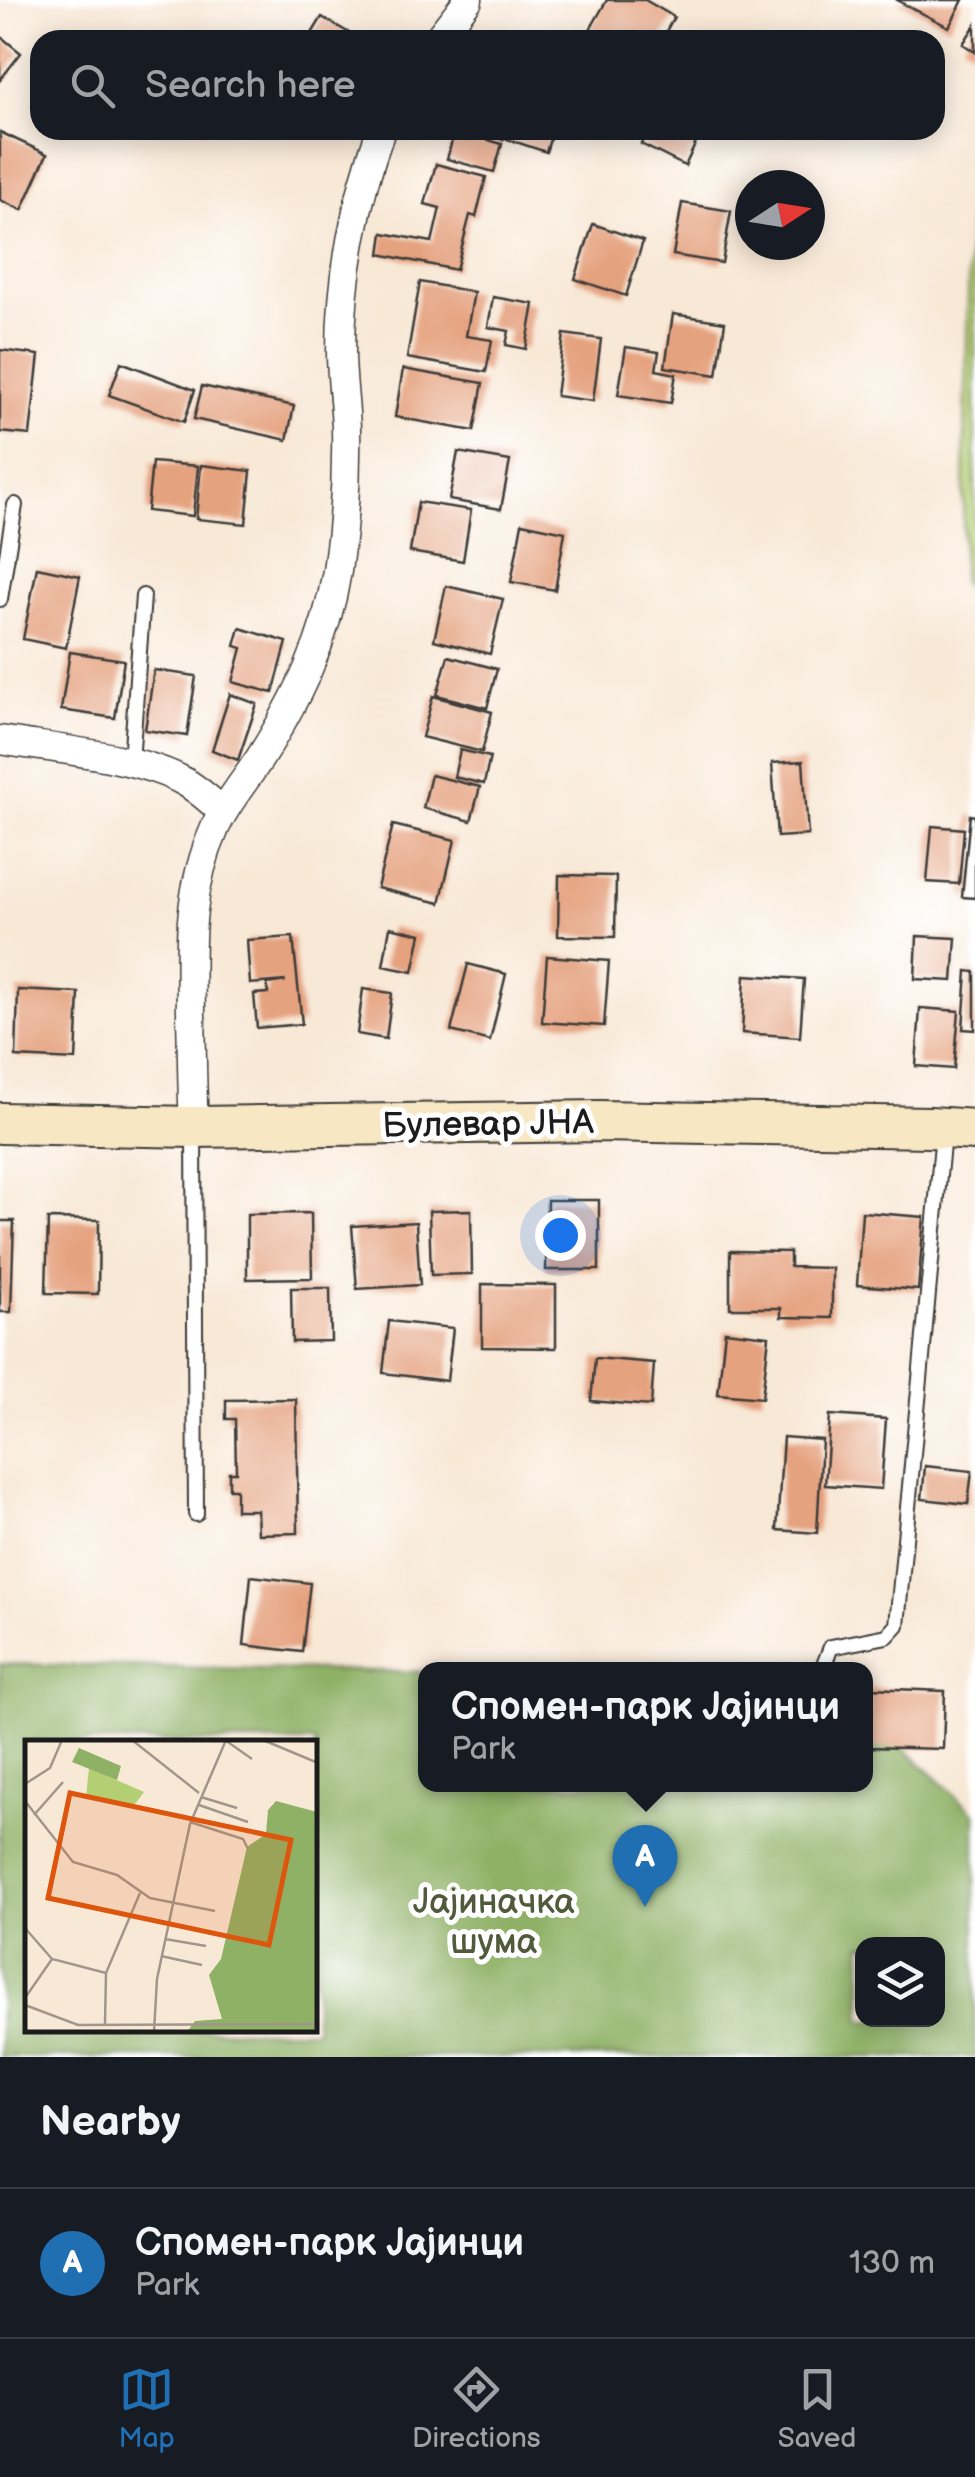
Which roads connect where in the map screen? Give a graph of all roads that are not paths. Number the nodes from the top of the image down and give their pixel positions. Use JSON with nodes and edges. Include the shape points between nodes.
{"nodes":[{"id":1,"x":468,"y":0,"type":"edge"},
{"id":2,"x":445,"y":30,"type":"edge"},
{"id":3,"x":377,"y":140,"type":"edge"},
{"id":4,"x":16,"y":504,"type":"dead end"},
{"id":5,"x":142,"y":596,"type":"dead end"},
{"id":6,"x":0,"y":599,"type":"edge"},
{"id":7,"x":0,"y":740,"type":"edge"},
{"id":8,"x":131,"y":762,"type":"junction"},
{"id":9,"x":223,"y":812,"type":"junction"},
{"id":10,"x":0,"y":1123,"type":"edge"},
{"id":11,"x":194,"y":1127,"type":"junction"},
{"id":12,"x":960,"y":1129,"type":"edge"},
{"id":13,"x":196,"y":1514,"type":"dead end"},
{"id":14,"x":825,"y":1662,"type":"edge"}],
"edges":[{"from":1,"to":2,"type":"street"},
{"from":3,"to":9,"type":"street","via":[[344,301],[346,462],[337,574],[308,672]]},
{"from":4,"to":6,"type":"lane"},
{"from":5,"to":8,"type":"lane"},
{"from":7,"to":8,"type":"street"},
{"from":8,"to":9,"type":"street","via":[[184,781]]},
{"from":9,"to":11,"type":"street","via":[[200,868],[190,934]]},
{"from":10,"to":11,"type":"main road","name":"Булевар ЈНА"},
{"from":11,"to":12,"type":"main road","name":"Булевар ЈНА","via":[[599,1121]]},
{"from":11,"to":13,"type":"lane"},
{"from":12,"to":14,"type":"lane","via":[[897,1625],[887,1636],[831,1647]]}]}
